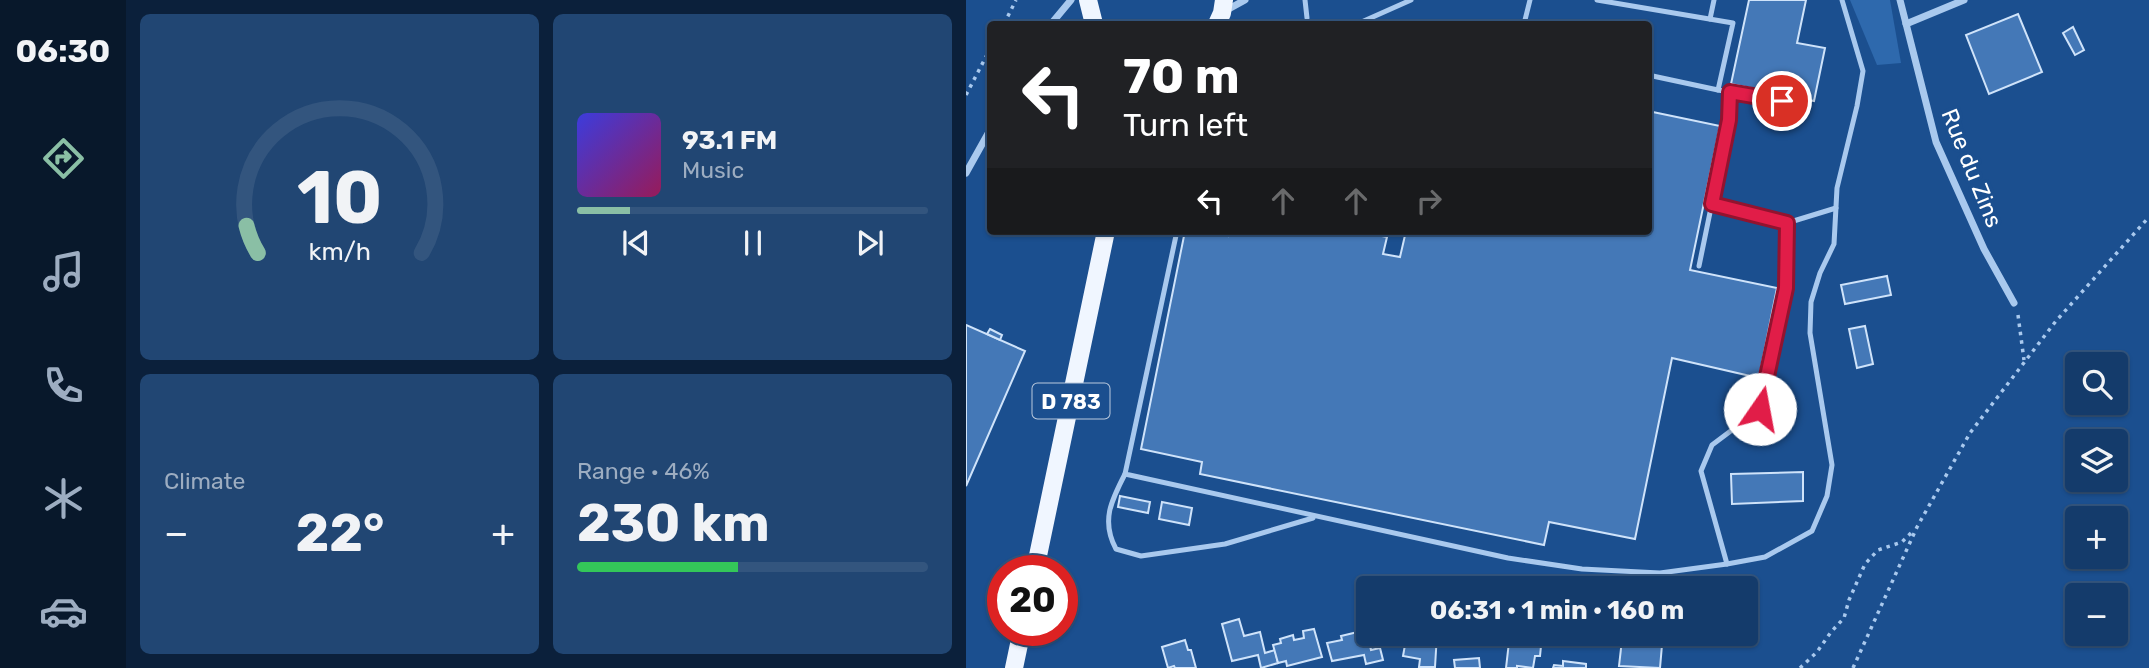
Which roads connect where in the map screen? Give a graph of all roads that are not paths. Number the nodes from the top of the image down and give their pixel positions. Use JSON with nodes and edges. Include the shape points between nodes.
{"nodes":[{"id":1,"x":1071,"y":0,"type":"edge"},
{"id":2,"x":1088,"y":0,"type":"edge"},
{"id":3,"x":1245,"y":0,"type":"edge"},
{"id":4,"x":1306,"y":0,"type":"edge"},
{"id":5,"x":1411,"y":0,"type":"edge"},
{"id":6,"x":1530,"y":0,"type":"edge"},
{"id":7,"x":1597,"y":0,"type":"edge"},
{"id":8,"x":1714,"y":0,"type":"edge"},
{"id":9,"x":1842,"y":0,"type":"edge"},
{"id":10,"x":1900,"y":0,"type":"edge"},
{"id":11,"x":1964,"y":0,"type":"edge"},
{"id":12,"x":1221,"y":13,"type":"edge"},
{"id":13,"x":1307,"y":18,"type":"dead end"},
{"id":14,"x":1710,"y":19,"type":"junction"},
{"id":15,"x":1054,"y":21,"type":"edge"},
{"id":16,"x":1093,"y":21,"type":"edge"},
{"id":17,"x":1364,"y":21,"type":"edge"},
{"id":18,"x":1525,"y":21,"type":"edge"},
{"id":19,"x":1906,"y":24,"type":"junction"},
{"id":20,"x":1652,"y":76,"type":"edge"},
{"id":21,"x":1718,"y":90,"type":"junction"},
{"id":22,"x":1730,"y":92,"type":"junction"},
{"id":23,"x":1809,"y":105,"type":"dead end"},
{"id":24,"x":987,"y":135,"type":"edge"},
{"id":25,"x":966,"y":173,"type":"edge"},
{"id":26,"x":1712,"y":204,"type":"junction"},
{"id":27,"x":1836,"y":208,"type":"junction"},
{"id":28,"x":1787,"y":223,"type":"junction"},
{"id":29,"x":1105,"y":235,"type":"edge"},
{"id":30,"x":1176,"y":235,"type":"edge"},
{"id":31,"x":1699,"y":267,"type":"dead end"},
{"id":32,"x":2013,"y":301,"type":"road end"},
{"id":33,"x":1125,"y":474,"type":"junction"},
{"id":34,"x":1316,"y":517,"type":"junction"},
{"id":35,"x":1038,"y":555,"type":"edge"},
{"id":36,"x":1727,"y":564,"type":"junction"},
{"id":37,"x":1019,"y":646,"type":"edge"},
{"id":38,"x":1014,"y":668,"type":"edge"}],
"edges":[{"from":1,"to":15,"type":"street"},
{"from":2,"to":16,"type":"main road"},
{"from":3,"to":12,"type":"street"},
{"from":4,"to":13,"type":"lane"},
{"from":5,"to":17,"type":"lane"},
{"from":6,"to":18,"type":"lane"},
{"from":7,"to":14,"type":"lane"},
{"from":8,"to":14,"type":"lane"},
{"from":9,"to":27,"type":"lane","via":[[1863,71]]},
{"from":10,"to":19,"type":"street","name":"Rue du Zins"},
{"from":11,"to":19,"type":"street"},
{"from":14,"to":21,"type":"lane","via":[[1733,23]]},
{"from":19,"to":32,"type":"street","name":"Rue du Zins","via":[[1936,142]]},
{"from":20,"to":21,"type":"lane"},
{"from":21,"to":22,"type":"lane"},
{"from":22,"to":23,"type":"lane"},
{"from":22,"to":26,"type":"lane"},
{"from":24,"to":25,"type":"street"},
{"from":26,"to":28,"type":"lane"},
{"from":26,"to":31,"type":"lane"},
{"from":27,"to":28,"type":"lane"},
{"from":27,"to":36,"type":"lane","via":[[1834,244],[1811,302],[1810,333],[1832,465],[1827,496],[1812,531],[1765,557]]},
{"from":28,"to":36,"type":"lane","via":[[1786,288],[1760,409],[1712,445],[1701,471]]},
{"from":29,"to":35,"type":"main road","number":"D 783"},
{"from":30,"to":33,"type":"lane"},
{"from":33,"to":34,"type":"lane"},
{"from":33,"to":34,"type":"lane","via":[[1113,497],[1107,521],[1109,536],[1116,549],[1140,556],[1225,544]]},
{"from":34,"to":36,"type":"lane","via":[[1582,569],[1660,573]]},
{"from":37,"to":38,"type":"main road"}]}
